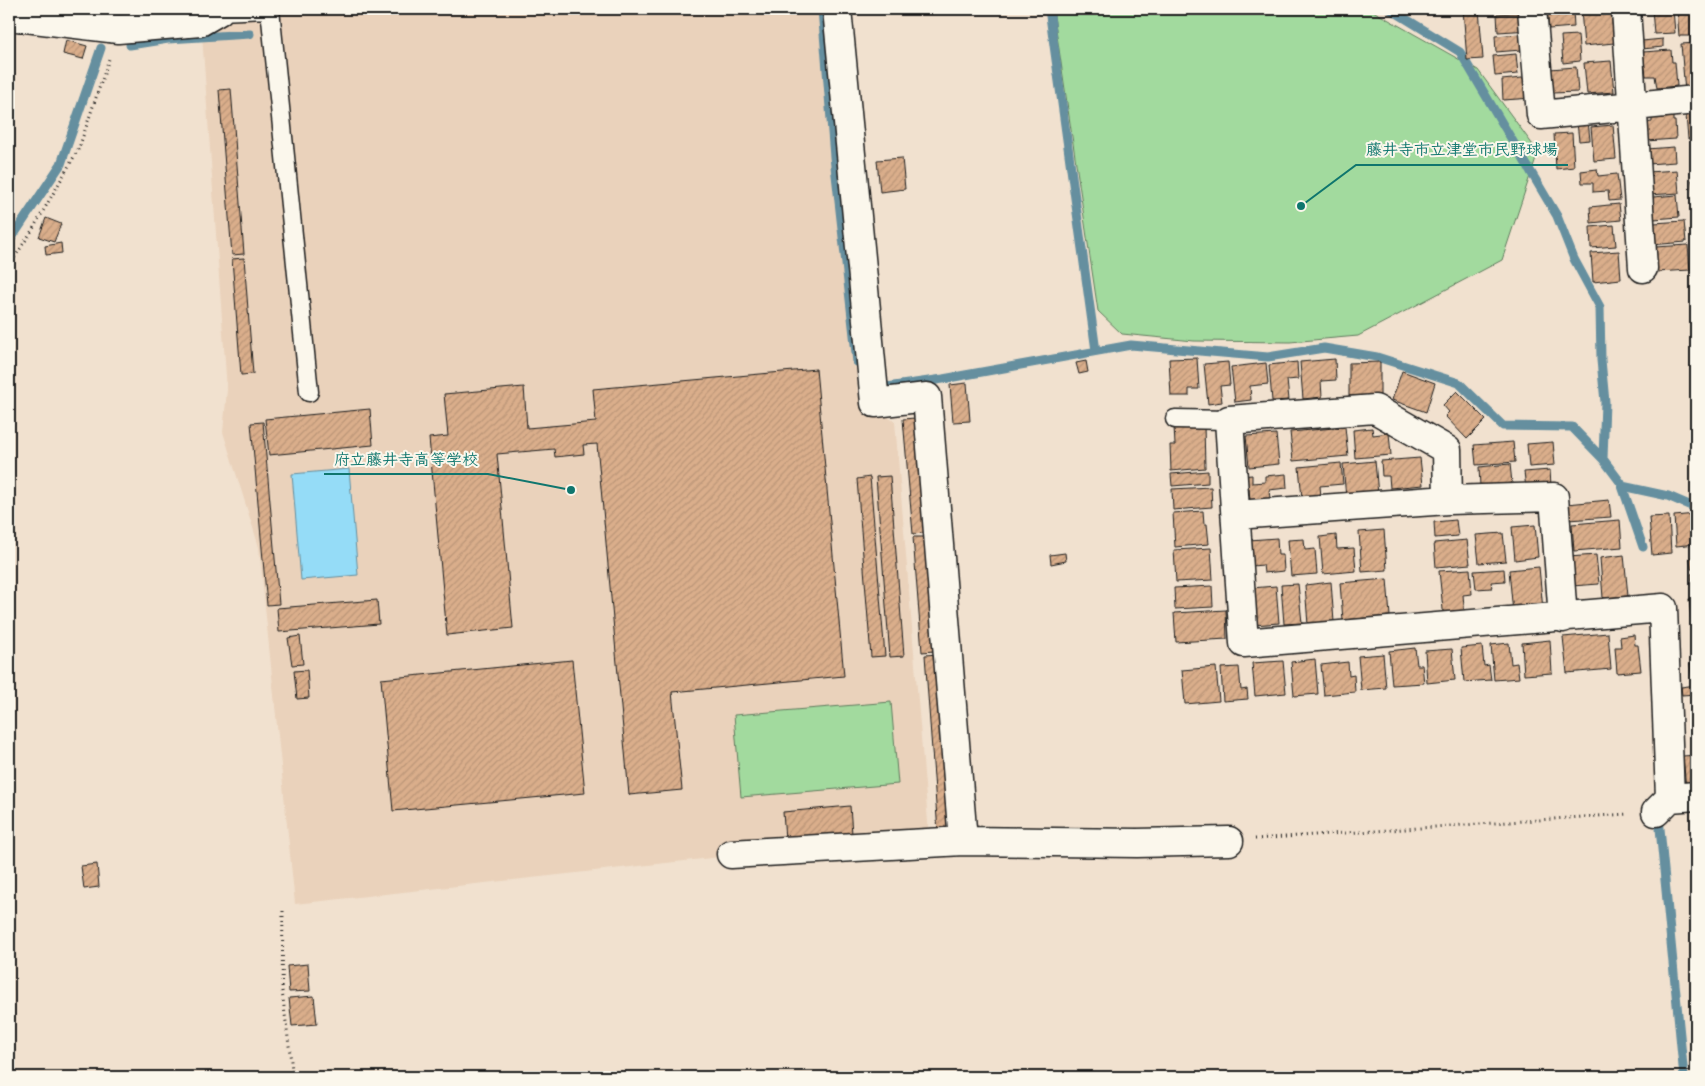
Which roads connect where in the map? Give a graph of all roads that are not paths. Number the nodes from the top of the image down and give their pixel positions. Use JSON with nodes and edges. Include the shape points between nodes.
{"nodes":[{"id":1,"x":837,"y":9,"type":"edge"},
{"id":2,"x":1532,"y":9,"type":"edge"},
{"id":3,"x":1626,"y":9,"type":"edge"},
{"id":4,"x":219,"y":10,"type":"edge"},
{"id":5,"x":9,"y":16,"type":"edge"},
{"id":6,"x":1696,"y":100,"type":"edge"},
{"id":7,"x":1633,"y":106,"type":"junction"},
{"id":8,"x":1643,"y":268,"type":"dead end"},
{"id":9,"x":309,"y":392,"type":"dead end"},
{"id":10,"x":1175,"y":419,"type":"dead end"},
{"id":11,"x":1228,"y":420,"type":"junction"},
{"id":12,"x":1448,"y":500,"type":"junction"},
{"id":13,"x":1236,"y":515,"type":"junction"},
{"id":14,"x":1563,"y":618,"type":"junction"},
{"id":15,"x":1696,"y":796,"type":"edge"},
{"id":16,"x":963,"y":841,"type":"junction"},
{"id":17,"x":1229,"y":841,"type":"road end"},
{"id":18,"x":731,"y":854,"type":"dead end"}],
"edges":[{"from":1,"to":16,"type":"street","via":[[875,403],[927,398]]},
{"from":2,"to":7,"type":"street","via":[[1541,115]]},
{"from":3,"to":7,"type":"street"},
{"from":4,"to":5,"type":"street","via":[[200,22],[118,29]]},
{"from":4,"to":9,"type":"lane","via":[[270,9]]},
{"from":6,"to":7,"type":"street"},
{"from":7,"to":8,"type":"street"},
{"from":10,"to":11,"type":"lane"},
{"from":11,"to":12,"type":"street","via":[[1375,409],[1447,450]]},
{"from":11,"to":13,"type":"street"},
{"from":12,"to":13,"type":"street"},
{"from":12,"to":14,"type":"street","via":[[1554,497]]},
{"from":13,"to":14,"type":"street","via":[[1244,643]]},
{"from":14,"to":15,"type":"street","via":[[1663,608],[1663,805]]},
{"from":16,"to":17,"type":"street"},
{"from":16,"to":18,"type":"street"}]}
